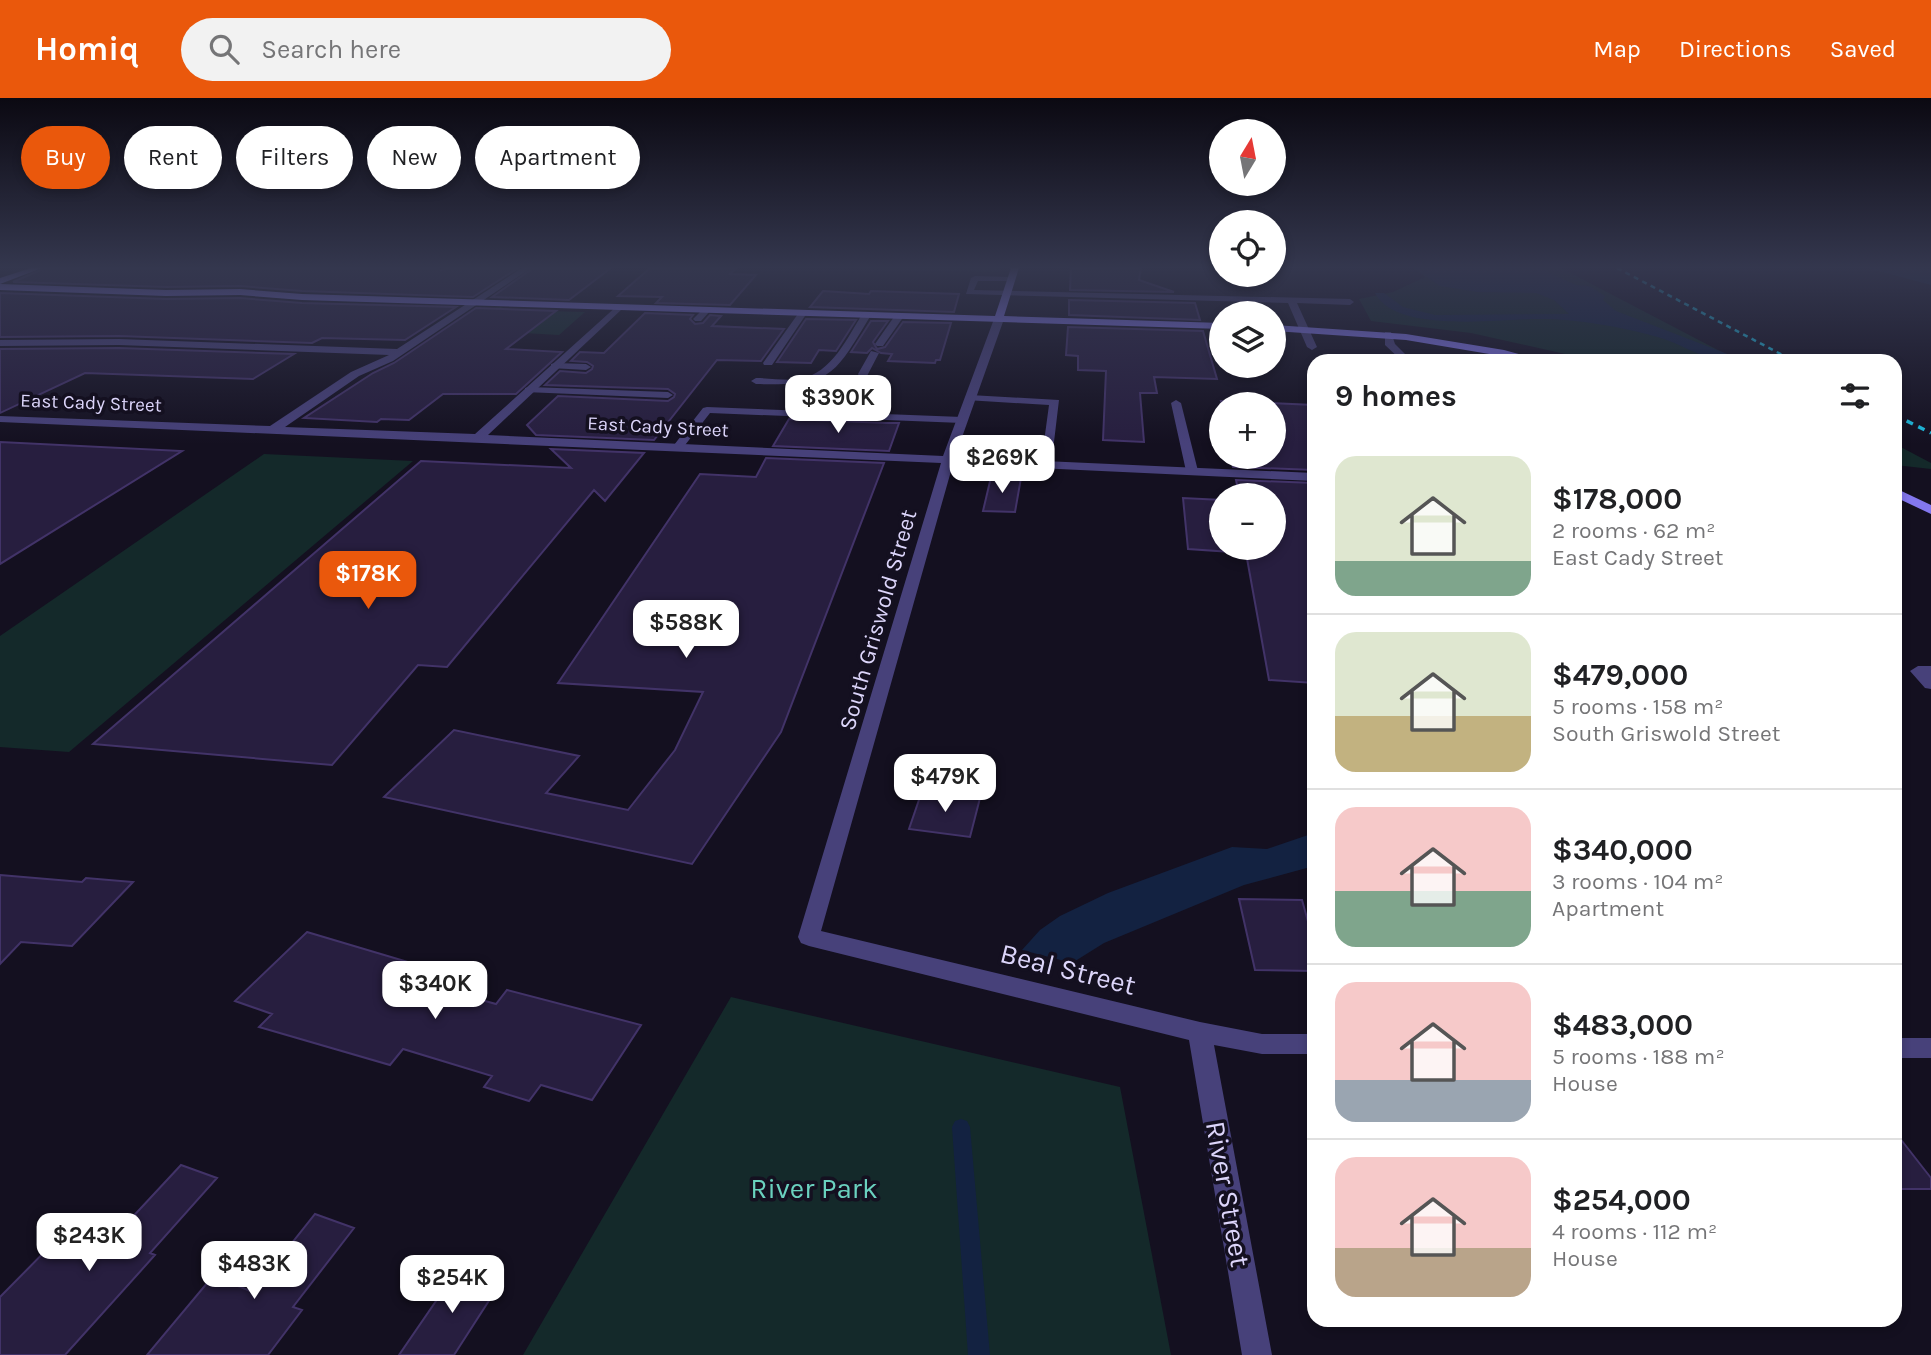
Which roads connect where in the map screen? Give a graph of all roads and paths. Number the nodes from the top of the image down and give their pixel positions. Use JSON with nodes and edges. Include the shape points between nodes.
{"nodes":[{"id":1,"x":436,"y":327,"type":"edge"},
{"id":2,"x":598,"y":327,"type":"edge"},
{"id":3,"x":793,"y":327,"type":"edge"},
{"id":4,"x":859,"y":327,"type":"edge"},
{"id":5,"x":894,"y":327,"type":"edge"},
{"id":6,"x":996,"y":327,"type":"edge"},
{"id":7,"x":1286,"y":328,"type":"edge"},
{"id":8,"x":1306,"y":328,"type":"junction"},
{"id":9,"x":1388,"y":334,"type":"junction"},
{"id":10,"x":0,"y":343,"type":"edge"},
{"id":11,"x":1312,"y":347,"type":"dead end"},
{"id":12,"x":398,"y":352,"type":"junction"},
{"id":13,"x":1400,"y":354,"type":"edge"},
{"id":14,"x":1507,"y":354,"type":"edge"},
{"id":15,"x":768,"y":363,"type":"dead end"},
{"id":16,"x":555,"y":366,"type":"junction"},
{"id":17,"x":586,"y":367,"type":"dead end"},
{"id":18,"x":863,"y":374,"type":"dead end"},
{"id":19,"x":756,"y":381,"type":"dead end"},
{"id":20,"x":529,"y":390,"type":"junction"},
{"id":21,"x":668,"y":395,"type":"dead end"},
{"id":22,"x":970,"y":397,"type":"junction"},
{"id":23,"x":1176,"y":404,"type":"dead end"},
{"id":24,"x":0,"y":419,"type":"edge"},
{"id":25,"x":962,"y":420,"type":"junction"},
{"id":26,"x":274,"y":429,"type":"junction"},
{"id":27,"x":478,"y":438,"type":"junction"},
{"id":28,"x":678,"y":447,"type":"junction"},
{"id":29,"x":948,"y":460,"type":"junction"},
{"id":30,"x":1047,"y":464,"type":"junction"},
{"id":31,"x":1192,"y":471,"type":"junction"},
{"id":32,"x":1307,"y":477,"type":"edge"},
{"id":33,"x":1902,"y":496,"type":"edge"},
{"id":34,"x":1931,"y":510,"type":"edge"},
{"id":35,"x":1931,"y":671,"type":"edge"},
{"id":36,"x":1931,"y":684,"type":"edge"},
{"id":37,"x":809,"y":937,"type":"joint"},
{"id":38,"x":1199,"y":1032,"type":"junction"},
{"id":39,"x":1307,"y":1044,"type":"edge"},
{"id":40,"x":1902,"y":1048,"type":"edge"},
{"id":41,"x":1931,"y":1048,"type":"edge"},
{"id":42,"x":1257,"y":1355,"type":"edge"}],
"edges":[{"from":1,"to":12,"type":"street"},
{"from":2,"to":16,"type":"street"},
{"from":3,"to":15,"type":"street"},
{"from":4,"to":19,"type":"street","via":[[836,362],[823,373],[799,382]]},
{"from":5,"to":18,"type":"street","via":[[886,332]]},
{"from":6,"to":22,"type":"street","name":"South Griswold Street"},
{"from":7,"to":8,"type":"street"},
{"from":8,"to":9,"type":"street"},
{"from":8,"to":11,"type":"street"},
{"from":9,"to":13,"type":"street","via":[[1390,345]]},
{"from":9,"to":14,"type":"street"},
{"from":10,"to":12,"type":"street","via":[[119,342]]},
{"from":12,"to":26,"type":"street","via":[[355,374]]},
{"from":16,"to":17,"type":"street"},
{"from":16,"to":20,"type":"street"},
{"from":20,"to":21,"type":"street"},
{"from":20,"to":27,"type":"street"},
{"from":22,"to":25,"type":"street","name":"South Griswold Street"},
{"from":22,"to":30,"type":"street","via":[[1055,402]]},
{"from":23,"to":31,"type":"street"},
{"from":24,"to":26,"type":"street","name":"East Cady Street"},
{"from":25,"to":28,"type":"street","via":[[707,410]]},
{"from":25,"to":29,"type":"street","name":"South Griswold Street"},
{"from":26,"to":27,"type":"street","name":"East Cady Street"},
{"from":27,"to":28,"type":"street","name":"East Cady Street"},
{"from":28,"to":29,"type":"street","name":"East Cady Street"},
{"from":29,"to":30,"type":"street","name":"East Cady Street"},
{"from":29,"to":37,"type":"street","name":"South Griswold Street"},
{"from":30,"to":31,"type":"street","name":"East Cady Street"},
{"from":31,"to":32,"type":"street","name":"East Cady Street"},
{"from":33,"to":34,"type":"street"},
{"from":35,"to":36,"type":"street","via":[[1918,671]]},
{"from":37,"to":38,"type":"street","name":"Beal Street"},
{"from":38,"to":39,"type":"street","name":"Beal Street","via":[[1262,1044]]},
{"from":38,"to":42,"type":"street","name":"River Street"},
{"from":40,"to":41,"type":"street"}]}
